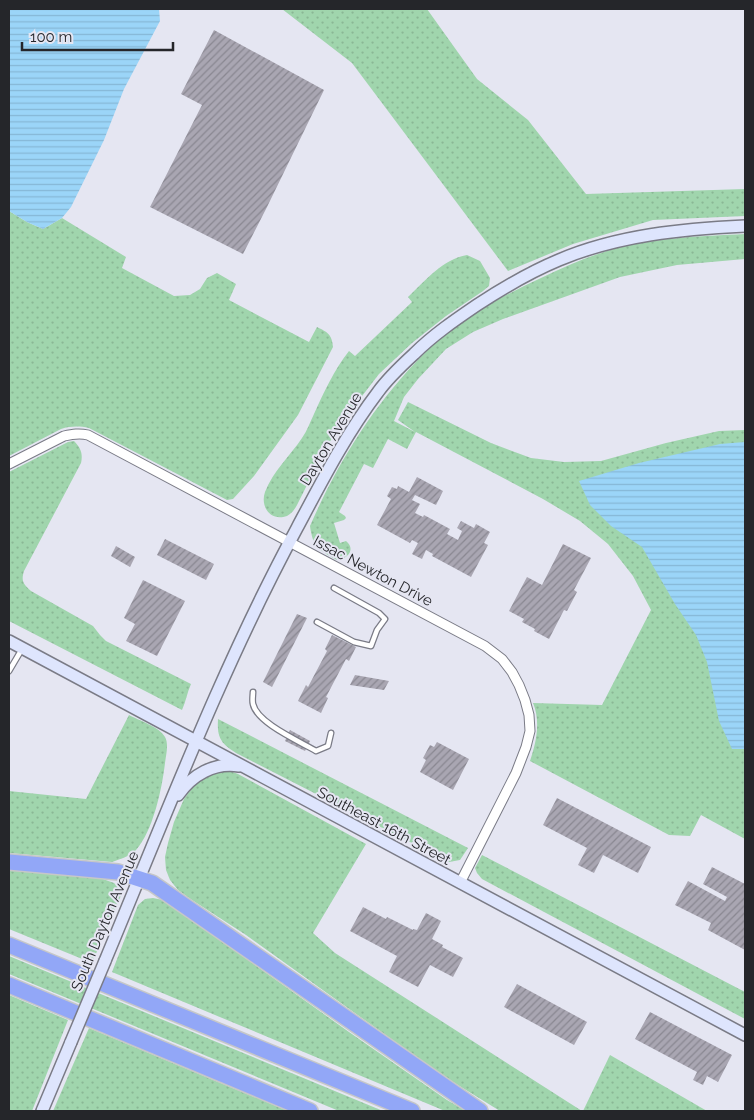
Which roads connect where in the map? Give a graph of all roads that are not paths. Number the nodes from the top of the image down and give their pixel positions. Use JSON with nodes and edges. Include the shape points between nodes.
{"nodes":[{"id":1,"x":745,"y":226,"type":"edge"},
{"id":2,"x":9,"y":464,"type":"edge"},
{"id":3,"x":289,"y":543,"type":"junction"},
{"id":4,"x":334,"y":588,"type":"dead end"},
{"id":5,"x":317,"y":622,"type":"dead end"},
{"id":6,"x":9,"y":641,"type":"edge"},
{"id":7,"x":22,"y":648,"type":"junction"},
{"id":8,"x":9,"y":671,"type":"edge"},
{"id":9,"x":253,"y":692,"type":"dead end"},
{"id":10,"x":331,"y":733,"type":"dead end"},
{"id":11,"x":196,"y":742,"type":"junction"},
{"id":12,"x":246,"y":768,"type":"junction"},
{"id":13,"x":168,"y":809,"type":"junction"},
{"id":14,"x":9,"y":862,"type":"edge"},
{"id":15,"x":139,"y":878,"type":"junction"},
{"id":16,"x":460,"y":883,"type":"junction"},
{"id":17,"x":9,"y":945,"type":"edge"},
{"id":18,"x":9,"y":985,"type":"edge"},
{"id":19,"x":745,"y":1035,"type":"edge"},
{"id":20,"x":42,"y":1111,"type":"edge"},
{"id":21,"x":310,"y":1111,"type":"edge"},
{"id":22,"x":412,"y":1111,"type":"edge"},
{"id":23,"x":480,"y":1111,"type":"edge"}],
"edges":[{"from":1,"to":3,"type":"main road","name":"Dayton Avenue","via":[[656,234],[601,245],[560,260],[504,287],[456,320],[415,352],[379,390],[350,431]]},
{"from":2,"to":3,"type":"street","name":"Issac Newton Drive","via":[[64,436],[74,433],[88,435]]},
{"from":3,"to":11,"type":"main road","name":"Dayton Avenue","via":[[229,664]]},
{"from":3,"to":16,"type":"street","name":"Issac Newton Drive","via":[[485,646],[502,658],[519,685],[529,714],[530,731],[526,747]]},
{"from":4,"to":5,"type":"lane","via":[[385,619],[371,646],[354,642]]},
{"from":6,"to":7,"type":"main road","name":"Southeast 16th Street"},
{"from":7,"to":8,"type":"lane"},
{"from":7,"to":11,"type":"main road","name":"Southeast 16th Street"},
{"from":9,"to":10,"type":"lane","via":[[252,704],[257,714],[268,724],[316,751],[328,746]]},
{"from":11,"to":12,"type":"main road","name":"Southeast 16th Street"},
{"from":11,"to":13,"type":"main road","name":"South Dayton Avenue"},
{"from":12,"to":13,"type":"main road","via":[[226,765],[208,769],[191,780]]},
{"from":12,"to":16,"type":"main road","name":"Southeast 16th Street"},
{"from":13,"to":15,"type":"main road","name":"South Dayton Avenue"},
{"from":14,"to":15,"type":"highway","via":[[118,872]]},
{"from":15,"to":20,"type":"main road","name":"South Dayton Avenue","bridge":true},
{"from":15,"to":23,"type":"highway","via":[[152,883]]},
{"from":16,"to":19,"type":"main road","name":"Southeast 16th Street"},
{"from":17,"to":22,"type":"highway"},
{"from":18,"to":21,"type":"highway"}]}
